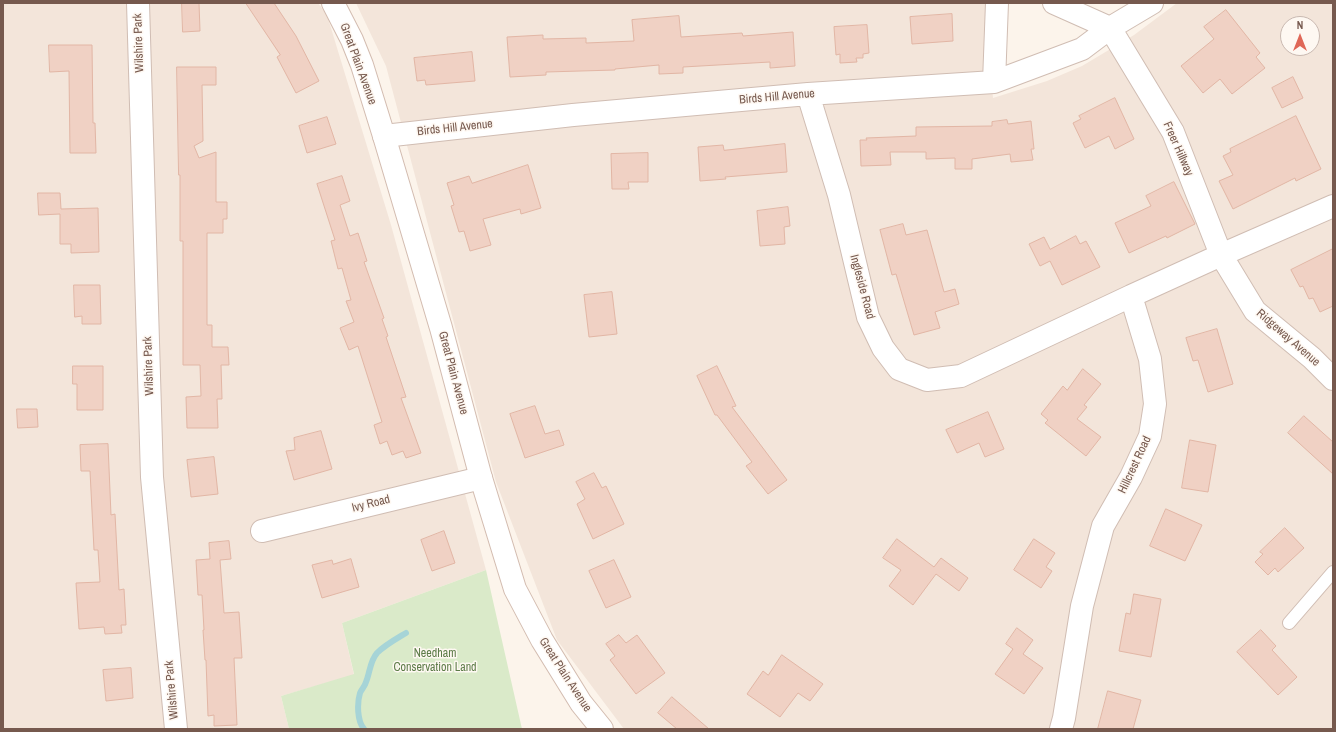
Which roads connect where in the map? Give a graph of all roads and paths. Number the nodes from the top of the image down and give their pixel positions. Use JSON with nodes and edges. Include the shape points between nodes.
{"nodes":[{"id":1,"x":138,"y":3,"type":"edge"},
{"id":2,"x":333,"y":3,"type":"edge"},
{"id":3,"x":997,"y":3,"type":"edge"},
{"id":4,"x":1054,"y":3,"type":"edge"},
{"id":5,"x":1152,"y":3,"type":"edge"},
{"id":6,"x":1110,"y":28,"type":"junction"},
{"id":7,"x":994,"y":82,"type":"junction"},
{"id":8,"x":808,"y":94,"type":"junction"},
{"id":9,"x":384,"y":136,"type":"junction"},
{"id":10,"x":1333,"y":206,"type":"edge"},
{"id":11,"x":1221,"y":255,"type":"junction"},
{"id":12,"x":1132,"y":296,"type":"junction"},
{"id":13,"x":1333,"y":379,"type":"edge"},
{"id":14,"x":480,"y":478,"type":"junction"},
{"id":15,"x":262,"y":531,"type":"dead end"},
{"id":16,"x":1333,"y":572,"type":"edge"},
{"id":17,"x":1289,"y":623,"type":"dead end"},
{"id":18,"x":176,"y":729,"type":"edge"},
{"id":19,"x":602,"y":729,"type":"edge"},
{"id":20,"x":1061,"y":729,"type":"edge"}],
"edges":[{"from":1,"to":18,"type":"street","name":"Wilshire Park","via":[[152,477]]},
{"from":2,"to":9,"type":"street","name":"Great Plain Avenue","via":[[354,46]]},
{"from":3,"to":7,"type":"street"},
{"from":4,"to":6,"type":"street"},
{"from":5,"to":6,"type":"street","name":"Birds Hill Avenue"},
{"from":6,"to":7,"type":"street","name":"Birds Hill Avenue","via":[[1082,49]]},
{"from":6,"to":11,"type":"street","name":"Freer Hillway","via":[[1173,132]]},
{"from":7,"to":8,"type":"street","name":"Birds Hill Avenue"},
{"from":8,"to":9,"type":"street","name":"Birds Hill Avenue","via":[[573,115]]},
{"from":8,"to":12,"type":"street","name":"Ingleside Road","via":[[839,195],[868,317],[883,348],[899,369],[927,380],[961,376]]},
{"from":9,"to":14,"type":"street","name":"Great Plain Avenue","via":[[441,328]]},
{"from":10,"to":11,"type":"street"},
{"from":11,"to":12,"type":"street"},
{"from":11,"to":13,"type":"street","name":"Ridgeway Avenue","via":[[1255,311],[1312,358]]},
{"from":12,"to":20,"type":"street","name":"Hillcrest Road","via":[[1150,359],[1155,404],[1150,436],[1132,477],[1103,526],[1082,606]]},
{"from":14,"to":15,"type":"street","name":"Ivy Road"},
{"from":14,"to":19,"type":"street","name":"Great Plain Avenue","via":[[518,596],[581,704]]},
{"from":16,"to":17,"type":"lane"}]}
